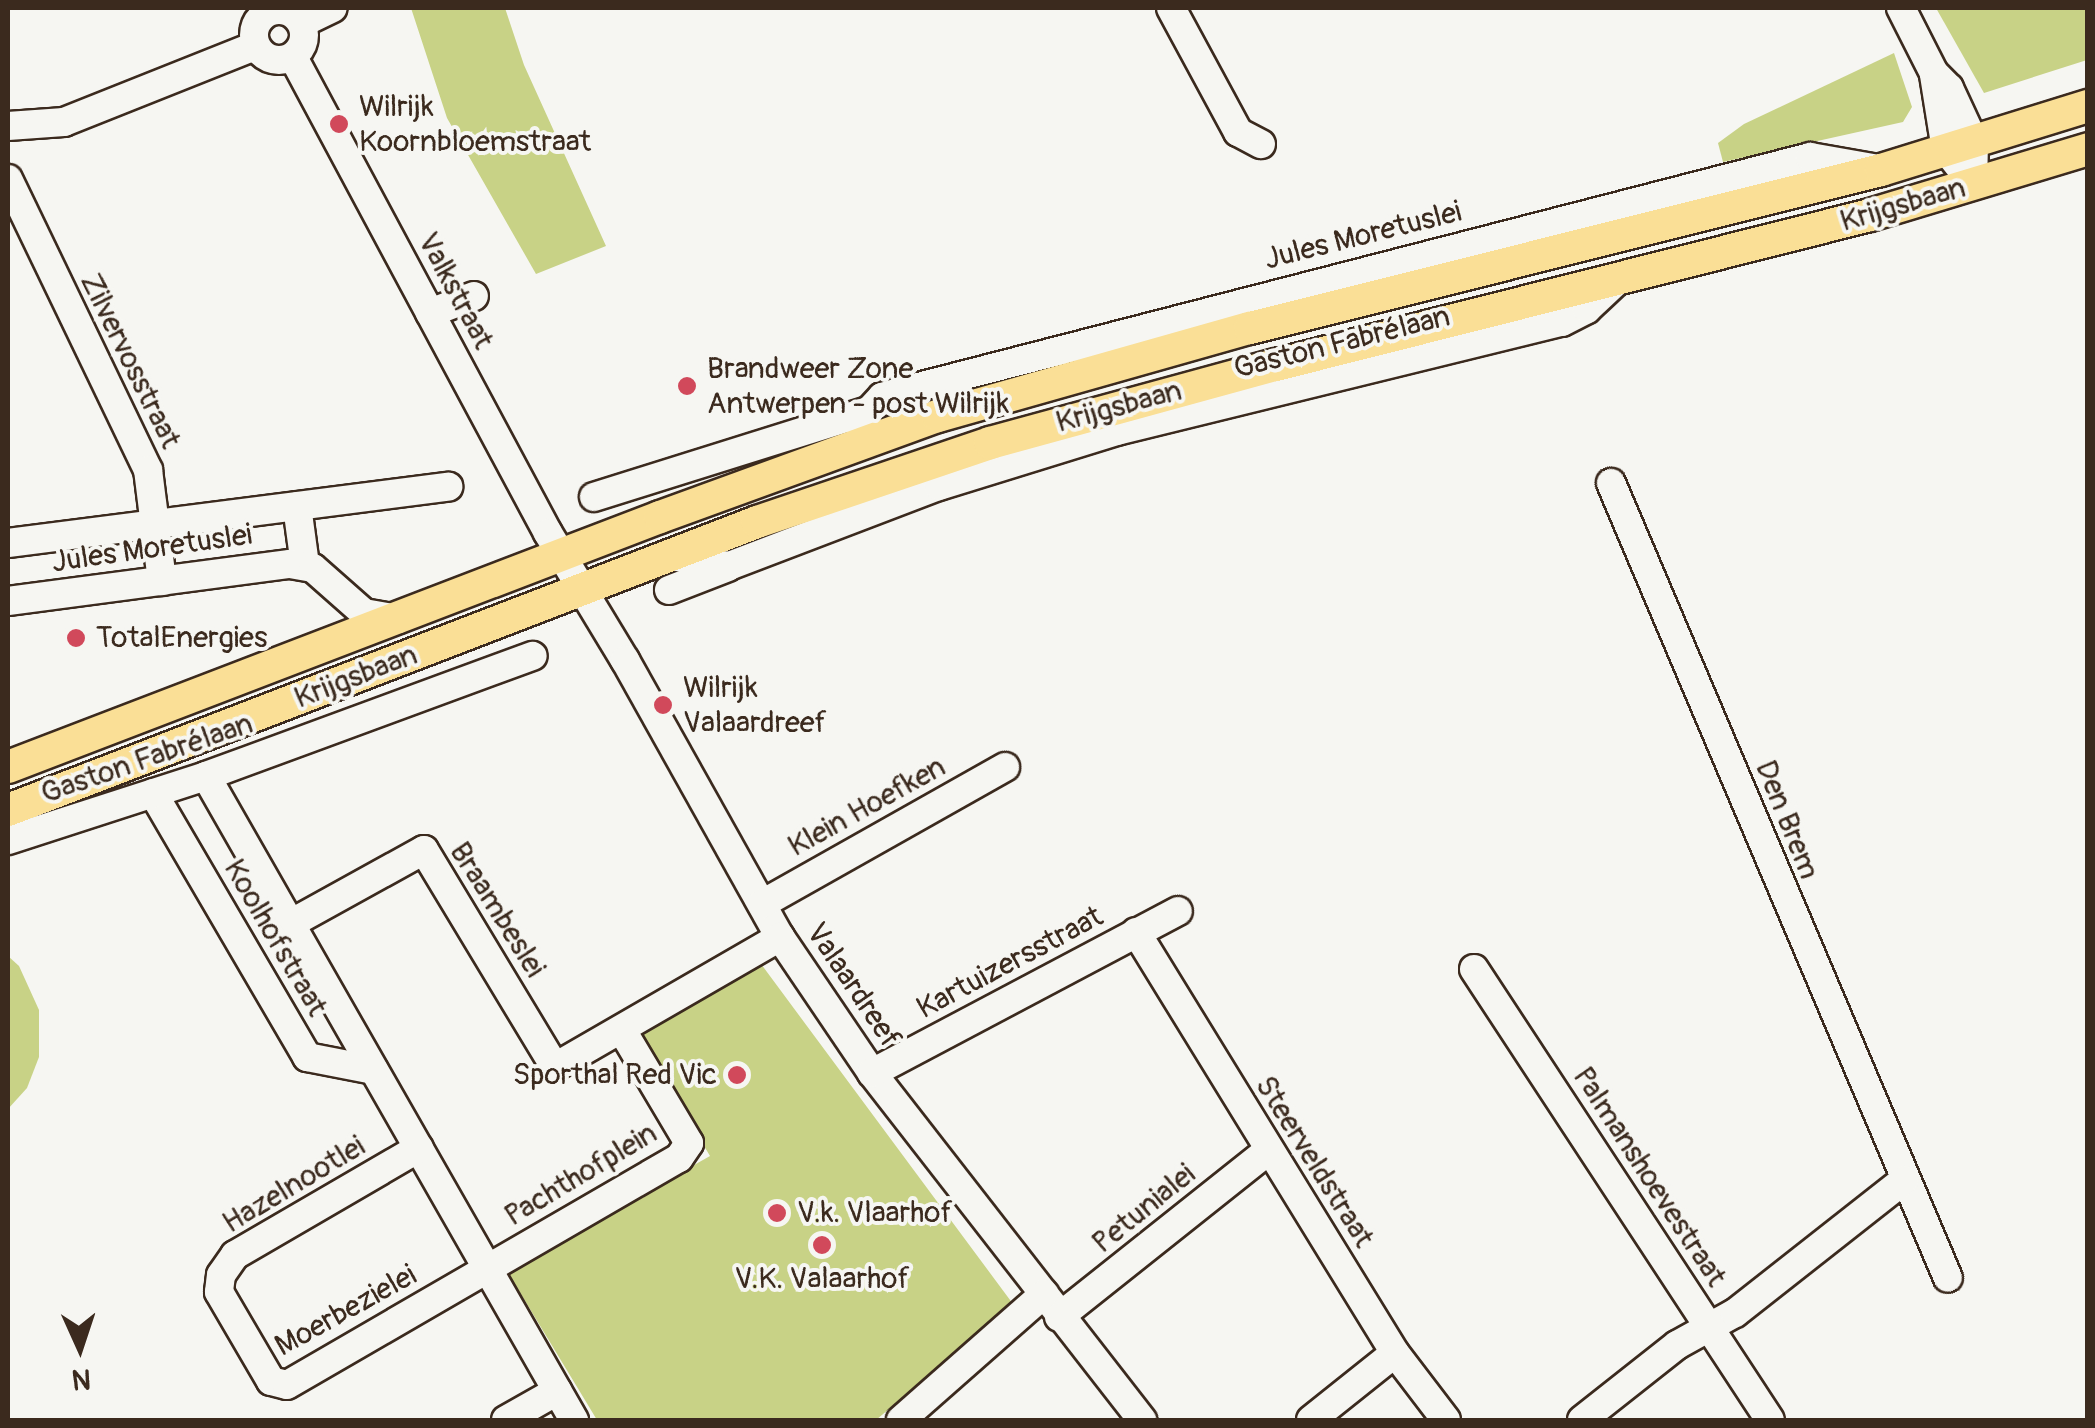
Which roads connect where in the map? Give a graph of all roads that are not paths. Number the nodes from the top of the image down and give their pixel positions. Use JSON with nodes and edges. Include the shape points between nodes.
{"nodes":[{"id":1,"x":333,"y":8,"type":"edge"},
{"id":2,"x":1171,"y":8,"type":"edge"},
{"id":3,"x":1902,"y":8,"type":"edge"},
{"id":4,"x":265,"y":10,"type":"edge"},
{"id":5,"x":302,"y":23,"type":"junction"},
{"id":6,"x":255,"y":46,"type":"junction"},
{"id":7,"x":293,"y":57,"type":"junction"},
{"id":8,"x":2088,"y":106,"type":"edge"},
{"id":9,"x":8,"y":126,"type":"edge"},
{"id":10,"x":1261,"y":144,"type":"dead end"},
{"id":11,"x":1960,"y":146,"type":"junction"},
{"id":12,"x":2088,"y":149,"type":"edge"},
{"id":13,"x":1880,"y":170,"type":"junction"},
{"id":14,"x":8,"y":179,"type":"edge"},
{"id":15,"x":1973,"y":185,"type":"junction"},
{"id":16,"x":1619,"y":279,"type":"junction"},
{"id":17,"x":474,"y":296,"type":"dead end"},
{"id":18,"x":430,"y":313,"type":"junction"},
{"id":19,"x":868,"y":410,"type":"junction"},
{"id":20,"x":858,"y":444,"type":"junction"},
{"id":21,"x":1612,"y":484,"type":"dead end"},
{"id":22,"x":448,"y":487,"type":"dead end"},
{"id":23,"x":594,"y":497,"type":"dead end"},
{"id":24,"x":297,"y":506,"type":"junction"},
{"id":25,"x":154,"y":524,"type":"junction"},
{"id":26,"x":8,"y":542,"type":"edge"},
{"id":27,"x":561,"y":554,"type":"junction"},
{"id":28,"x":671,"y":556,"type":"junction"},
{"id":29,"x":306,"y":565,"type":"junction"},
{"id":30,"x":728,"y":566,"type":"junction"},
{"id":31,"x":162,"y":581,"type":"junction"},
{"id":32,"x":583,"y":590,"type":"junction"},
{"id":33,"x":669,"y":590,"type":"dead end"},
{"id":34,"x":338,"y":594,"type":"junction"},
{"id":35,"x":8,"y":601,"type":"edge"},
{"id":36,"x":400,"y":619,"type":"junction"},
{"id":37,"x":326,"y":647,"type":"junction"},
{"id":38,"x":533,"y":656,"type":"dead end"},
{"id":39,"x":8,"y":767,"type":"edge"},
{"id":40,"x":1004,"y":767,"type":"dead end"},
{"id":41,"x":206,"y":776,"type":"junction"},
{"id":42,"x":153,"y":792,"type":"junction"},
{"id":43,"x":8,"y":810,"type":"edge"},
{"id":44,"x":8,"y":840,"type":"edge"},
{"id":45,"x":762,"y":904,"type":"junction"},
{"id":46,"x":1178,"y":911,"type":"dead end"},
{"id":47,"x":290,"y":924,"type":"junction"},
{"id":48,"x":1136,"y":932,"type":"junction"},
{"id":49,"x":780,"y":937,"type":"junction"},
{"id":50,"x":1474,"y":969,"type":"dead end"},
{"id":51,"x":622,"y":1030,"type":"junction"},
{"id":52,"x":374,"y":1070,"type":"junction"},
{"id":53,"x":872,"y":1073,"type":"junction"},
{"id":54,"x":419,"y":1148,"type":"junction"},
{"id":55,"x":1268,"y":1151,"type":"junction"},
{"id":56,"x":1904,"y":1180,"type":"junction"},
{"id":57,"x":490,"y":1268,"type":"junction"},
{"id":58,"x":1948,"y":1278,"type":"dead end"},
{"id":59,"x":219,"y":1292,"type":"joint"},
{"id":60,"x":1052,"y":1306,"type":"junction"},
{"id":61,"x":1709,"y":1329,"type":"junction"},
{"id":62,"x":1396,"y":1353,"type":"junction"},
{"id":63,"x":557,"y":1391,"type":"junction"},
{"id":64,"x":506,"y":1420,"type":"edge"},
{"id":65,"x":574,"y":1420,"type":"edge"},
{"id":66,"x":901,"y":1420,"type":"edge"},
{"id":67,"x":1142,"y":1420,"type":"edge"},
{"id":68,"x":1311,"y":1420,"type":"edge"},
{"id":69,"x":1446,"y":1420,"type":"edge"},
{"id":70,"x":1582,"y":1420,"type":"edge"},
{"id":71,"x":1770,"y":1420,"type":"edge"}],
"edges":[{"from":1,"to":5,"type":"street"},
{"from":2,"to":10,"type":"street","via":[[1238,132]]},
{"from":3,"to":11,"type":"street"},
{"from":4,"to":5,"type":"street","via":[[292,13]]},
{"from":4,"to":6,"type":"street"},
{"from":5,"to":7,"type":"street","via":[[305,36]]},
{"from":6,"to":7,"type":"street","via":[[278,61]]},
{"from":6,"to":9,"type":"street","via":[[64,122]]},
{"from":7,"to":18,"type":"street","name":"Valkstraat"},
{"from":8,"to":11,"type":"main road","name":"Krijgsbaan"},
{"from":11,"to":13,"type":"main road","name":"Krijgsbaan"},
{"from":11,"to":15,"type":"street"},
{"from":12,"to":15,"type":"main road","name":"Krijgsbaan"},
{"from":13,"to":19,"type":"street","name":"Jules Moretuslei","via":[[1810,157],[899,392]]},
{"from":13,"to":20,"type":"main road","name":"Krijgsbaan","via":[[1059,379]]},
{"from":14,"to":25,"type":"street","name":"Zilvervosstraat","via":[[148,470]]},
{"from":15,"to":16,"type":"main road","name":"Krijgsbaan"},
{"from":16,"to":28,"type":"main road","name":"Krijgsbaan","via":[[1086,414],[872,480]]},
{"from":16,"to":30,"type":"street","name":"Gaston Fabrélaan","via":[[1587,310],[1562,322],[1117,431],[939,486]]},
{"from":17,"to":18,"type":"street"},
{"from":18,"to":27,"type":"street","name":"Valkstraat"},
{"from":19,"to":20,"type":"street"},
{"from":19,"to":23,"type":"street","name":"Jules Moretuslei"},
{"from":20,"to":27,"type":"main road","name":"Krijgsbaan"},
{"from":21,"to":56,"type":"street","name":"Den Brem"},
{"from":22,"to":24,"type":"street","name":"Jules Moretuslei"},
{"from":24,"to":25,"type":"street","name":"Jules Moretuslei"},
{"from":24,"to":29,"type":"street"},
{"from":25,"to":26,"type":"street","name":"Jules Moretuslei"},
{"from":25,"to":31,"type":"street","name":"Zilvervosstraat"},
{"from":27,"to":32,"type":"street","name":"Valaardreef"},
{"from":27,"to":36,"type":"main road","name":"Krijgsbaan"},
{"from":28,"to":30,"type":"street"},
{"from":28,"to":32,"type":"main road","name":"Krijgsbaan"},
{"from":29,"to":31,"type":"street","name":"Jules Moretuslei"},
{"from":29,"to":34,"type":"street"},
{"from":30,"to":33,"type":"street","name":"Gaston Fabrélaan"},
{"from":31,"to":35,"type":"street","name":"Jules Moretuslei"},
{"from":32,"to":43,"type":"main road","name":"Krijgsbaan"},
{"from":32,"to":45,"type":"street","name":"Valaardreef"},
{"from":34,"to":36,"type":"street","via":[[364,613]]},
{"from":34,"to":37,"type":"street","via":[[338,622]]},
{"from":36,"to":37,"type":"main road","name":"Krijgsbaan"},
{"from":37,"to":39,"type":"main road","name":"Krijgsbaan"},
{"from":38,"to":41,"type":"street","name":"Gaston Fabrélaan"},
{"from":40,"to":45,"type":"street","name":"Klein Hoefken"},
{"from":41,"to":42,"type":"street","name":"Gaston Fabrélaan"},
{"from":41,"to":47,"type":"street","name":"Koolhofstraat"},
{"from":42,"to":44,"type":"street","name":"Gaston Fabrélaan"},
{"from":42,"to":52,"type":"street","name":"Koolhofstraat","via":[[306,1057]]},
{"from":45,"to":49,"type":"street","name":"Valaardreef"},
{"from":46,"to":48,"type":"street","name":"Kartuizersstraat"},
{"from":47,"to":51,"type":"street","name":"Braambeslei","via":[[424,850],[555,1067]]},
{"from":47,"to":52,"type":"street","name":"Koolhofstraat"},
{"from":48,"to":53,"type":"street","name":"Kartuizersstraat"},
{"from":48,"to":55,"type":"street","name":"Steerveldstraat"},
{"from":49,"to":51,"type":"street"},
{"from":49,"to":53,"type":"street","name":"Valaardreef"},
{"from":50,"to":61,"type":"street","name":"Palmanshoevestraat"},
{"from":51,"to":57,"type":"street","name":"Pachthofplein","via":[[689,1143],[679,1158]]},
{"from":52,"to":54,"type":"street","name":"Koolhofstraat"},
{"from":53,"to":60,"type":"street","name":"Valaardreef"},
{"from":54,"to":57,"type":"street","name":"Koolhofstraat"},
{"from":54,"to":59,"type":"street","name":"Hazelnootlei","via":[[235,1255]]},
{"from":55,"to":60,"type":"street","name":"Petunialei"},
{"from":55,"to":62,"type":"street","name":"Steerveldstraat"},
{"from":56,"to":58,"type":"street","name":"Den Brem"},
{"from":56,"to":61,"type":"street"},
{"from":57,"to":59,"type":"street","name":"Moerbezielei","via":[[287,1385],[262,1372]]},
{"from":57,"to":63,"type":"street","name":"Koolhofstraat"},
{"from":60,"to":66,"type":"street","name":"Petunialei"},
{"from":60,"to":67,"type":"street","name":"Valaardreef"},
{"from":61,"to":70,"type":"street","via":[[1678,1345]]},
{"from":61,"to":71,"type":"street","name":"Palmanshoevestraat"},
{"from":62,"to":68,"type":"street"},
{"from":62,"to":69,"type":"street","name":"Steerveldstraat"},
{"from":63,"to":64,"type":"street"},
{"from":63,"to":65,"type":"street","name":"Koolhofstraat"}]}
